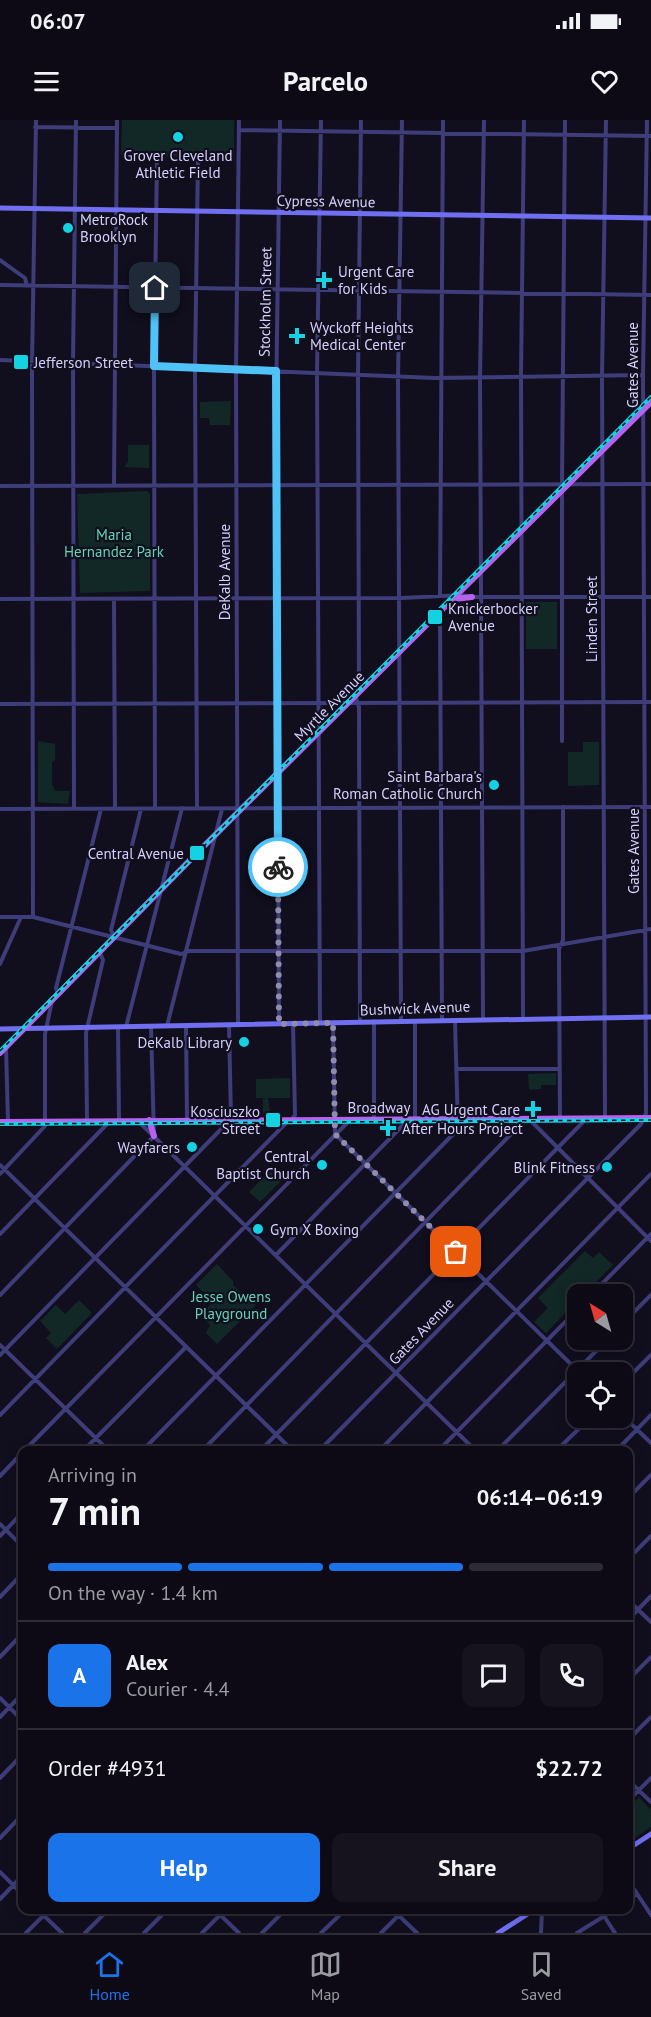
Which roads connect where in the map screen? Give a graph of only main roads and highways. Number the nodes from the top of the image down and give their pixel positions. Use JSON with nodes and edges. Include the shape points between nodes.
{"nodes":[{"id":1,"x":0,"y":208,"type":"edge"},
{"id":2,"x":648,"y":218,"type":"edge"},
{"id":3,"x":651,"y":402,"type":"edge"},
{"id":4,"x":455,"y":597,"type":"junction"},
{"id":5,"x":472,"y":597,"type":"road end"},
{"id":6,"x":648,"y":1017,"type":"edge"},
{"id":7,"x":0,"y":1029,"type":"edge"},
{"id":8,"x":24,"y":1029,"type":"junction"},
{"id":9,"x":0,"y":1053,"type":"edge"},
{"id":10,"x":651,"y":1118,"type":"edge"},
{"id":11,"x":151,"y":1120,"type":"junction"},
{"id":12,"x":0,"y":1122,"type":"edge"},
{"id":13,"x":154,"y":1136,"type":"road end"},
{"id":14,"x":651,"y":1834,"type":"edge"},
{"id":15,"x":633,"y":1846,"type":"edge"},
{"id":16,"x":528,"y":1914,"type":"edge"},
{"id":17,"x":498,"y":1933,"type":"edge"}],
"edges":[{"from":1,"to":2,"type":"main road","name":"Cypress Avenue"},
{"from":3,"to":4,"type":"main road","name":"Myrtle Avenue"},
{"from":4,"to":5,"type":"main road"},
{"from":4,"to":8,"type":"main road","name":"Myrtle Avenue"},
{"from":6,"to":8,"type":"main road","name":"Bushwick Avenue"},
{"from":7,"to":8,"type":"main road","name":"Bushwick Avenue"},
{"from":8,"to":9,"type":"main road","name":"Myrtle Avenue"},
{"from":10,"to":11,"type":"main road","name":"Broadway","via":[[333,1119],[281,1123]]},
{"from":11,"to":12,"type":"main road","name":"Broadway"},
{"from":11,"to":13,"type":"main road"},
{"from":14,"to":15,"type":"main road"},
{"from":16,"to":17,"type":"main road"}]}
